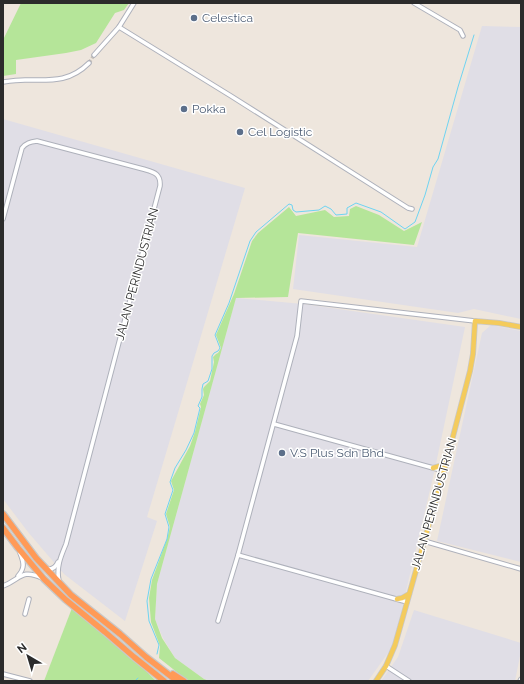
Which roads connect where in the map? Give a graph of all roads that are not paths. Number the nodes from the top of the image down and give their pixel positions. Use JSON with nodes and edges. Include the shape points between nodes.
{"nodes":[{"id":1,"x":134,"y":3,"type":"edge"},
{"id":2,"x":414,"y":3,"type":"edge"},
{"id":3,"x":119,"y":28,"type":"junction"},
{"id":4,"x":463,"y":36,"type":"dead end"},
{"id":5,"x":94,"y":56,"type":"tunnel mouth"},
{"id":6,"x":89,"y":63,"type":"tunnel mouth"},
{"id":7,"x":3,"y":82,"type":"edge"},
{"id":8,"x":412,"y":209,"type":"dead end"},
{"id":9,"x":3,"y":219,"type":"edge"},
{"id":10,"x":475,"y":321,"type":"junction"},
{"id":11,"x":521,"y":327,"type":"edge"},
{"id":12,"x":274,"y":424,"type":"junction"},
{"id":13,"x":446,"y":461,"type":"junction"},
{"id":14,"x":433,"y":468,"type":"junction"},
{"id":15,"x":444,"y":471,"type":"junction"},
{"id":16,"x":3,"y":514,"type":"edge"},
{"id":17,"x":3,"y":528,"type":"edge"},
{"id":18,"x":424,"y":541,"type":"junction"},
{"id":19,"x":18,"y":548,"type":"junction"},
{"id":20,"x":238,"y":554,"type":"junction"},
{"id":21,"x":59,"y":561,"type":"junction"},
{"id":22,"x":46,"y":569,"type":"junction"},
{"id":23,"x":521,"y":569,"type":"edge"},
{"id":24,"x":18,"y":577,"type":"junction"},
{"id":25,"x":44,"y":579,"type":"junction"},
{"id":26,"x":59,"y":583,"type":"junction"},
{"id":27,"x":3,"y":586,"type":"edge"},
{"id":28,"x":409,"y":594,"type":"junction"},
{"id":29,"x":29,"y":599,"type":"dead end"},
{"id":30,"x":397,"y":599,"type":"junction"},
{"id":31,"x":407,"y":602,"type":"junction"},
{"id":32,"x":25,"y":614,"type":"dead end"},
{"id":33,"x":218,"y":621,"type":"dead end"},
{"id":34,"x":134,"y":657,"type":"junction"},
{"id":35,"x":146,"y":657,"type":"junction"},
{"id":36,"x":386,"y":666,"type":"junction"},
{"id":37,"x":3,"y":674,"type":"edge"},
{"id":38,"x":30,"y":681,"type":"edge"},
{"id":39,"x":158,"y":681,"type":"edge"},
{"id":40,"x":164,"y":681,"type":"edge"},
{"id":41,"x":177,"y":681,"type":"edge"},
{"id":42,"x":184,"y":681,"type":"edge"},
{"id":43,"x":376,"y":681,"type":"edge"},
{"id":44,"x":409,"y":681,"type":"edge"}],
"edges":[{"from":1,"to":3,"type":"street"},
{"from":2,"to":4,"type":"street","via":[[460,30]]},
{"from":3,"to":5,"type":"street"},
{"from":3,"to":8,"type":"street"},
{"from":6,"to":7,"type":"street","via":[[83,69],[61,79]]},
{"from":9,"to":21,"type":"street","name":"JALAN PERINDUSTRIAN","via":[[22,148],[25,144],[37,140],[155,173],[160,182],[68,537]]},
{"from":10,"to":11,"type":"main road"},
{"from":10,"to":12,"type":"street","via":[[301,300],[297,336]]},
{"from":10,"to":13,"type":"main road","name":"JALAN PERINDUSTRIAN","via":[[470,371]]},
{"from":12,"to":14,"type":"street"},
{"from":12,"to":20,"type":"street"},
{"from":13,"to":14,"type":"main road"},
{"from":13,"to":15,"type":"main road","name":"JALAN PERINDUSTRIAN"},
{"from":14,"to":15,"type":"street"},
{"from":15,"to":18,"type":"main road","name":"JALAN PERINDUSTRIAN"},
{"from":16,"to":22,"type":"highway"},
{"from":17,"to":19,"type":"highway"},
{"from":18,"to":23,"type":"street"},
{"from":18,"to":28,"type":"main road","name":"JALAN PERINDUSTRIAN"},
{"from":19,"to":24,"type":"street","via":[[24,568]]},
{"from":19,"to":25,"type":"highway"},
{"from":20,"to":30,"type":"street"},
{"from":20,"to":33,"type":"street"},
{"from":21,"to":22,"type":"street","via":[[53,568]]},
{"from":21,"to":26,"type":"street","name":"JALAN PERINDUSTRIAN"},
{"from":22,"to":26,"type":"highway"},
{"from":24,"to":25,"type":"street","via":[[30,574]]},
{"from":24,"to":27,"type":"street"},
{"from":25,"to":34,"type":"highway"},
{"from":26,"to":35,"type":"highway"},
{"from":28,"to":30,"type":"main road"},
{"from":28,"to":31,"type":"main road","name":"JALAN PERINDUSTRIAN"},
{"from":29,"to":32,"type":"street"},
{"from":30,"to":31,"type":"street"},
{"from":31,"to":36,"type":"main road","name":"JALAN PERINDUSTRIAN","via":[[395,645]]},
{"from":34,"to":39,"type":"highway"},
{"from":34,"to":40,"type":"highway"},
{"from":35,"to":41,"type":"highway"},
{"from":35,"to":42,"type":"highway"},
{"from":36,"to":43,"type":"main road","name":"JALAN PERINDUSTRIAN"},
{"from":36,"to":44,"type":"street"},
{"from":37,"to":38,"type":"street"}]}
